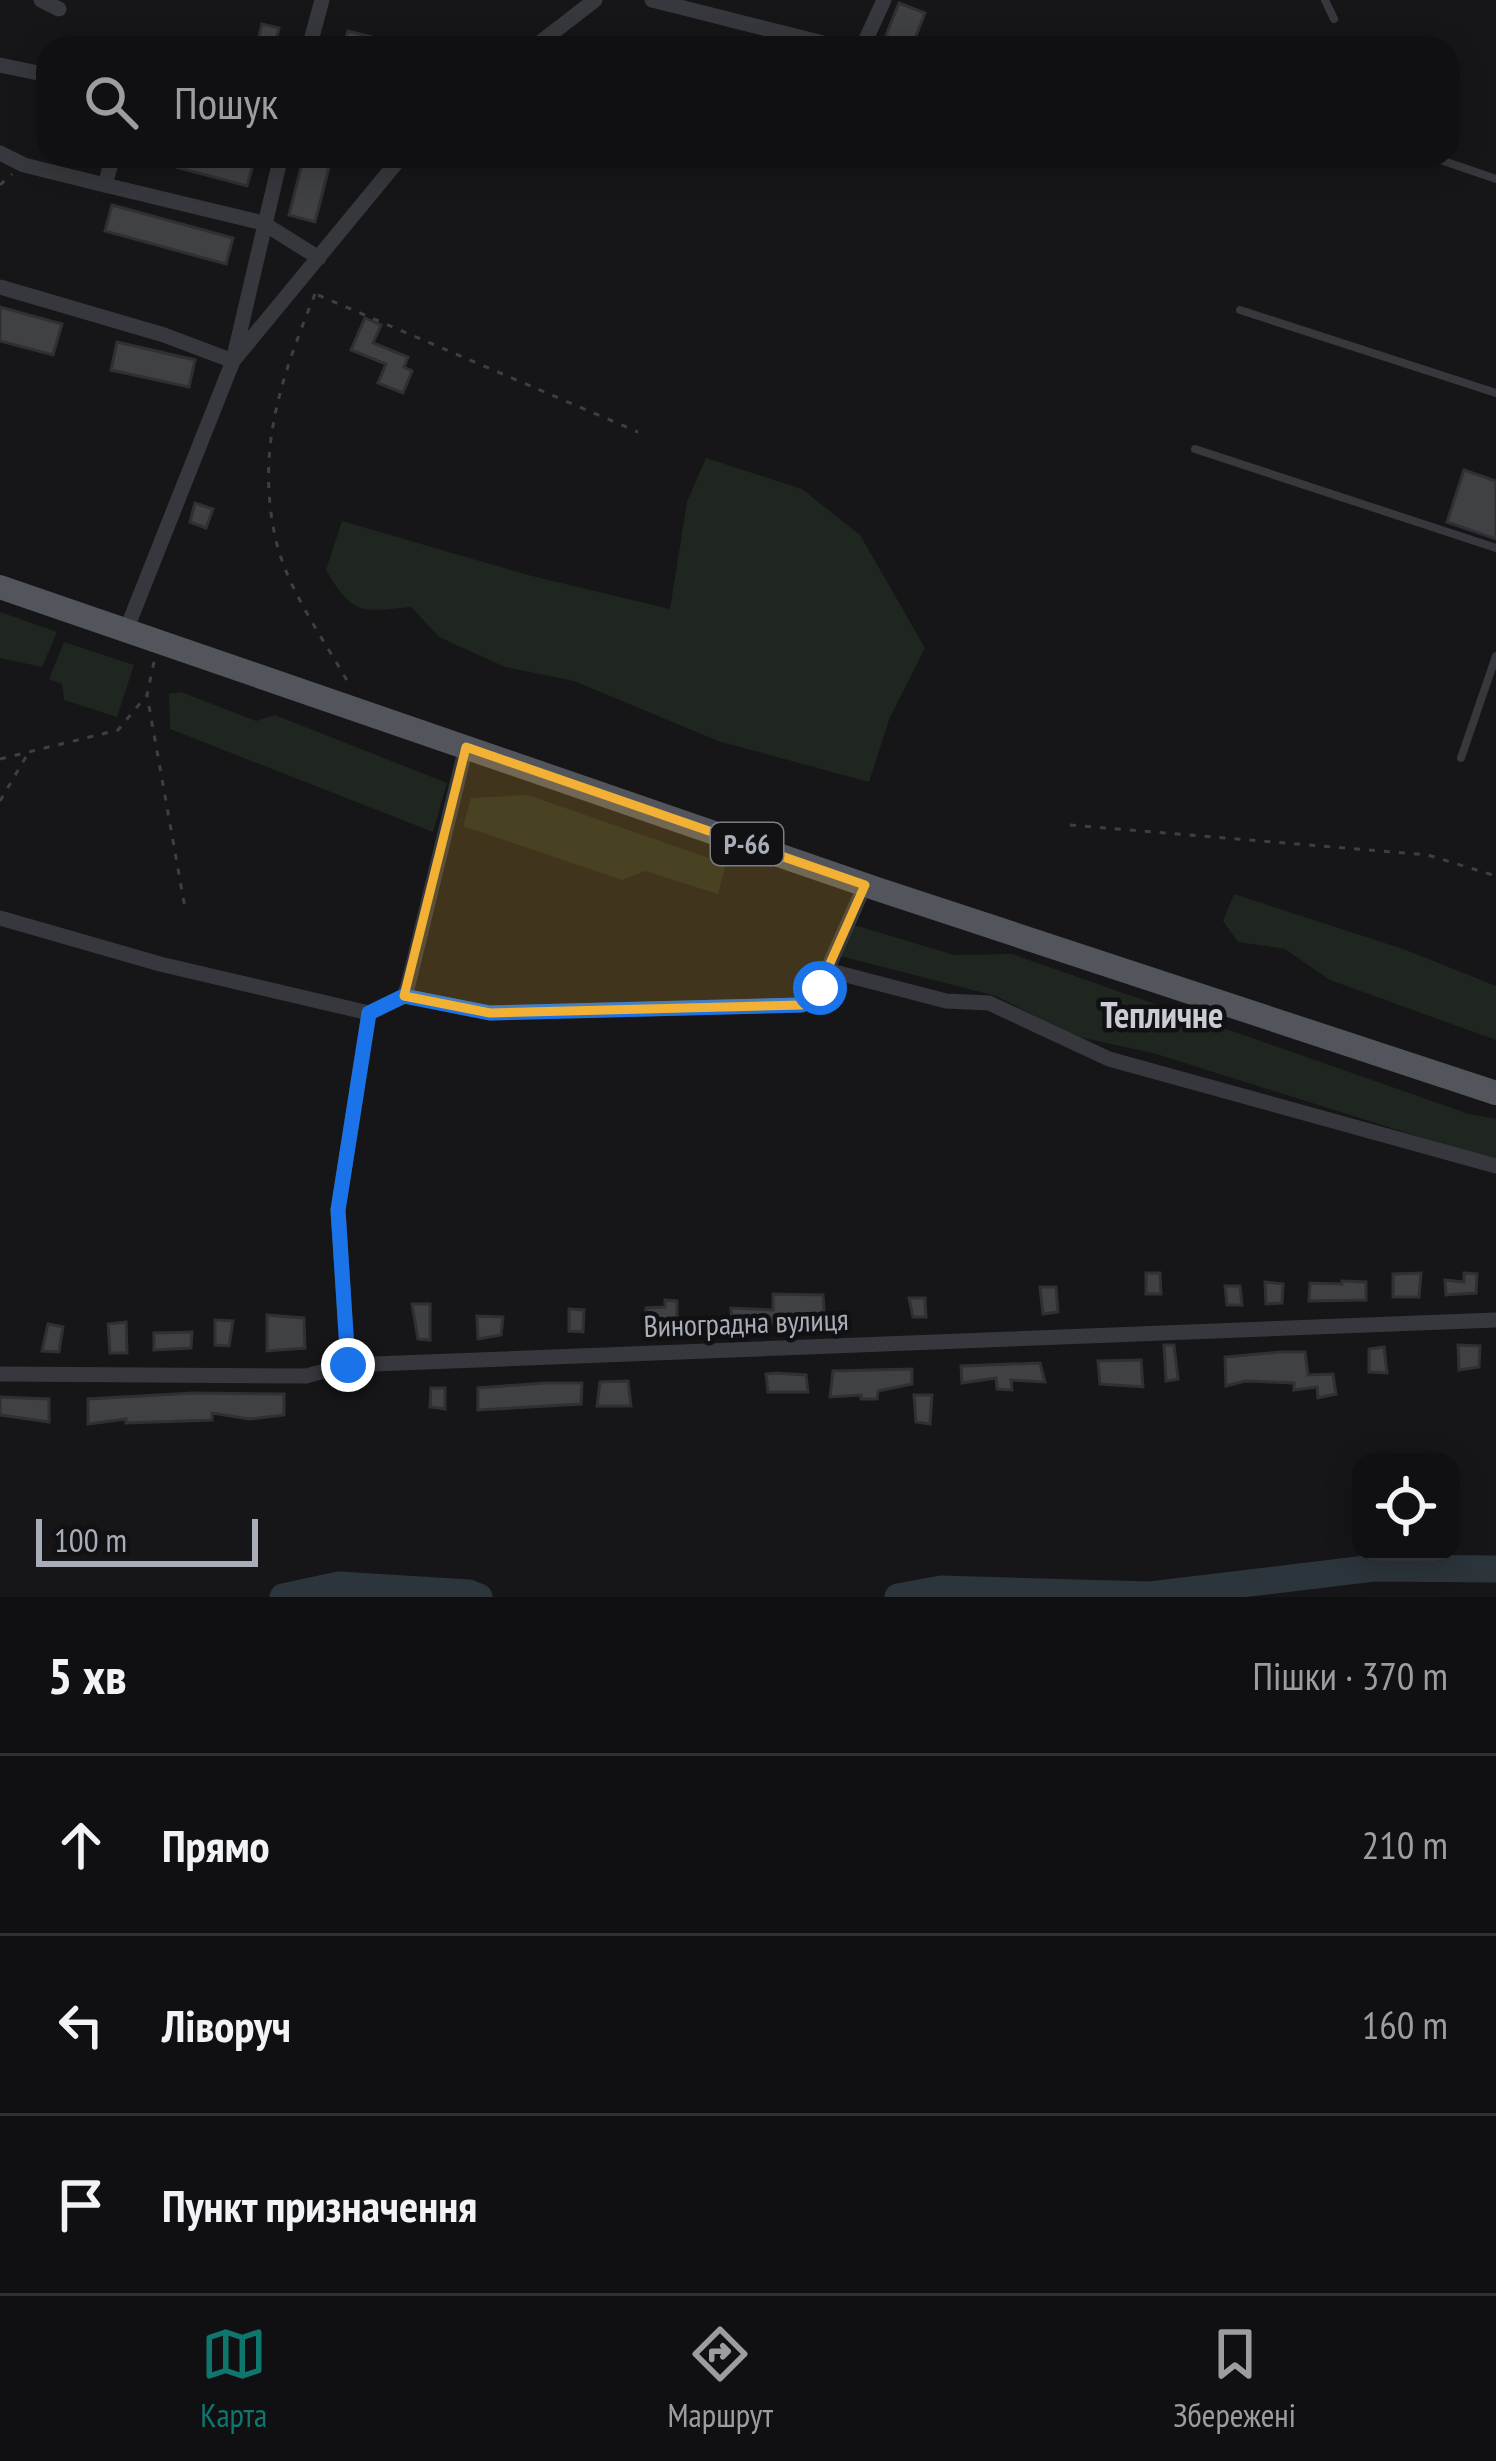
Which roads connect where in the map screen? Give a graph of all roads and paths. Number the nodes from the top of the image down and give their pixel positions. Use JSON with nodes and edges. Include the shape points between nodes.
{"nodes":[{"id":1,"x":41,"y":0,"type":"edge"},
{"id":2,"x":322,"y":0,"type":"edge"},
{"id":3,"x":595,"y":0,"type":"edge"},
{"id":4,"x":652,"y":0,"type":"edge"},
{"id":5,"x":884,"y":0,"type":"edge"},
{"id":6,"x":1325,"y":0,"type":"edge"},
{"id":7,"x":59,"y":9,"type":"dead end"},
{"id":8,"x":1334,"y":19,"type":"dead end"},
{"id":9,"x":312,"y":36,"type":"edge"},
{"id":10,"x":548,"y":36,"type":"edge"},
{"id":11,"x":795,"y":36,"type":"edge"},
{"id":12,"x":868,"y":36,"type":"edge"},
{"id":13,"x":0,"y":65,"type":"edge"},
{"id":14,"x":36,"y":72,"type":"edge"},
{"id":15,"x":0,"y":153,"type":"edge"},
{"id":16,"x":1460,"y":167,"type":"edge"},
{"id":17,"x":36,"y":168,"type":"edge"},
{"id":18,"x":36,"y":168,"type":"edge"},
{"id":19,"x":110,"y":168,"type":"edge"},
{"id":20,"x":278,"y":168,"type":"edge"},
{"id":21,"x":392,"y":168,"type":"edge"},
{"id":22,"x":1496,"y":179,"type":"edge"},
{"id":23,"x":105,"y":185,"type":"junction"},
{"id":24,"x":263,"y":224,"type":"junction"},
{"id":25,"x":319,"y":258,"type":"junction"},
{"id":26,"x":0,"y":287,"type":"edge"},
{"id":27,"x":1240,"y":310,"type":"dead end"},
{"id":28,"x":233,"y":361,"type":"junction"},
{"id":29,"x":1496,"y":393,"type":"edge"},
{"id":30,"x":638,"y":432,"type":"dead end"},
{"id":31,"x":1196,"y":448,"type":"dead end"},
{"id":32,"x":1496,"y":548,"type":"edge"},
{"id":33,"x":0,"y":587,"type":"edge"},
{"id":34,"x":127,"y":628,"type":"junction"},
{"id":35,"x":160,"y":640,"type":"junction"},
{"id":36,"x":1496,"y":656,"type":"edge"},
{"id":37,"x":147,"y":695,"type":"junction"},
{"id":38,"x":365,"y":712,"type":"junction"},
{"id":39,"x":466,"y":747,"type":"junction"},
{"id":40,"x":28,"y":753,"type":"junction"},
{"id":41,"x":1462,"y":758,"type":"dead end"},
{"id":42,"x":0,"y":759,"type":"edge"},
{"id":43,"x":0,"y":801,"type":"edge"},
{"id":44,"x":1070,"y":825,"type":"dead end"},
{"id":45,"x":1496,"y":876,"type":"edge"},
{"id":46,"x":865,"y":885,"type":"junction"},
{"id":47,"x":185,"y":908,"type":"dead end"},
{"id":48,"x":0,"y":918,"type":"edge"},
{"id":49,"x":827,"y":970,"type":"junction"},
{"id":50,"x":404,"y":996,"type":"junction"},
{"id":51,"x":369,"y":1013,"type":"junction"},
{"id":52,"x":1496,"y":1093,"type":"edge"},
{"id":53,"x":1496,"y":1166,"type":"edge"},
{"id":54,"x":1496,"y":1320,"type":"edge"},
{"id":55,"x":348,"y":1365,"type":"junction"},
{"id":56,"x":0,"y":1374,"type":"edge"}],
"edges":[{"from":1,"to":7,"type":"street"},
{"from":2,"to":9,"type":"street"},
{"from":3,"to":10,"type":"street"},
{"from":4,"to":11,"type":"street"},
{"from":5,"to":12,"type":"street"},
{"from":6,"to":8,"type":"lane"},
{"from":13,"to":14,"type":"street"},
{"from":15,"to":18,"type":"street"},
{"from":16,"to":22,"type":"lane"},
{"from":17,"to":23,"type":"street"},
{"from":19,"to":23,"type":"street"},
{"from":20,"to":24,"type":"street"},
{"from":21,"to":25,"type":"street"},
{"from":23,"to":24,"type":"street"},
{"from":24,"to":25,"type":"street"},
{"from":24,"to":28,"type":"street"},
{"from":25,"to":28,"type":"street"},
{"from":26,"to":28,"type":"street"},
{"from":27,"to":29,"type":"lane"},
{"from":28,"to":34,"type":"street"},
{"from":30,"to":38,"type":"path","via":[[315,294],[281,379],[266,462],[275,538]]},
{"from":31,"to":32,"type":"lane"},
{"from":33,"to":34,"type":"main road","number":"Р-66"},
{"from":34,"to":35,"type":"main road","number":"Р-66"},
{"from":35,"to":37,"type":"path"},
{"from":35,"to":38,"type":"main road","number":"Р-66"},
{"from":36,"to":41,"type":"lane"},
{"from":37,"to":40,"type":"path","via":[[118,730]]},
{"from":37,"to":47,"type":"path"},
{"from":38,"to":39,"type":"main road","number":"Р-66"},
{"from":39,"to":46,"type":"main road","number":"Р-66"},
{"from":39,"to":50,"type":"street"},
{"from":40,"to":42,"type":"path"},
{"from":40,"to":43,"type":"path"},
{"from":44,"to":45,"type":"path","via":[[1428,855]]},
{"from":46,"to":49,"type":"street"},
{"from":46,"to":52,"type":"main road","number":"Р-66"},
{"from":48,"to":51,"type":"street"},
{"from":49,"to":50,"type":"street","via":[[802,1005],[490,1013]]},
{"from":49,"to":53,"type":"street","via":[[946,1001],[989,1003],[1109,1059]]},
{"from":50,"to":51,"type":"street"},
{"from":51,"to":55,"type":"street","via":[[338,1210]]},
{"from":54,"to":55,"type":"street","name":"Виноградна вулиця"},
{"from":55,"to":56,"type":"street","name":"Виноградна вулиця","via":[[306,1376]]}]}
